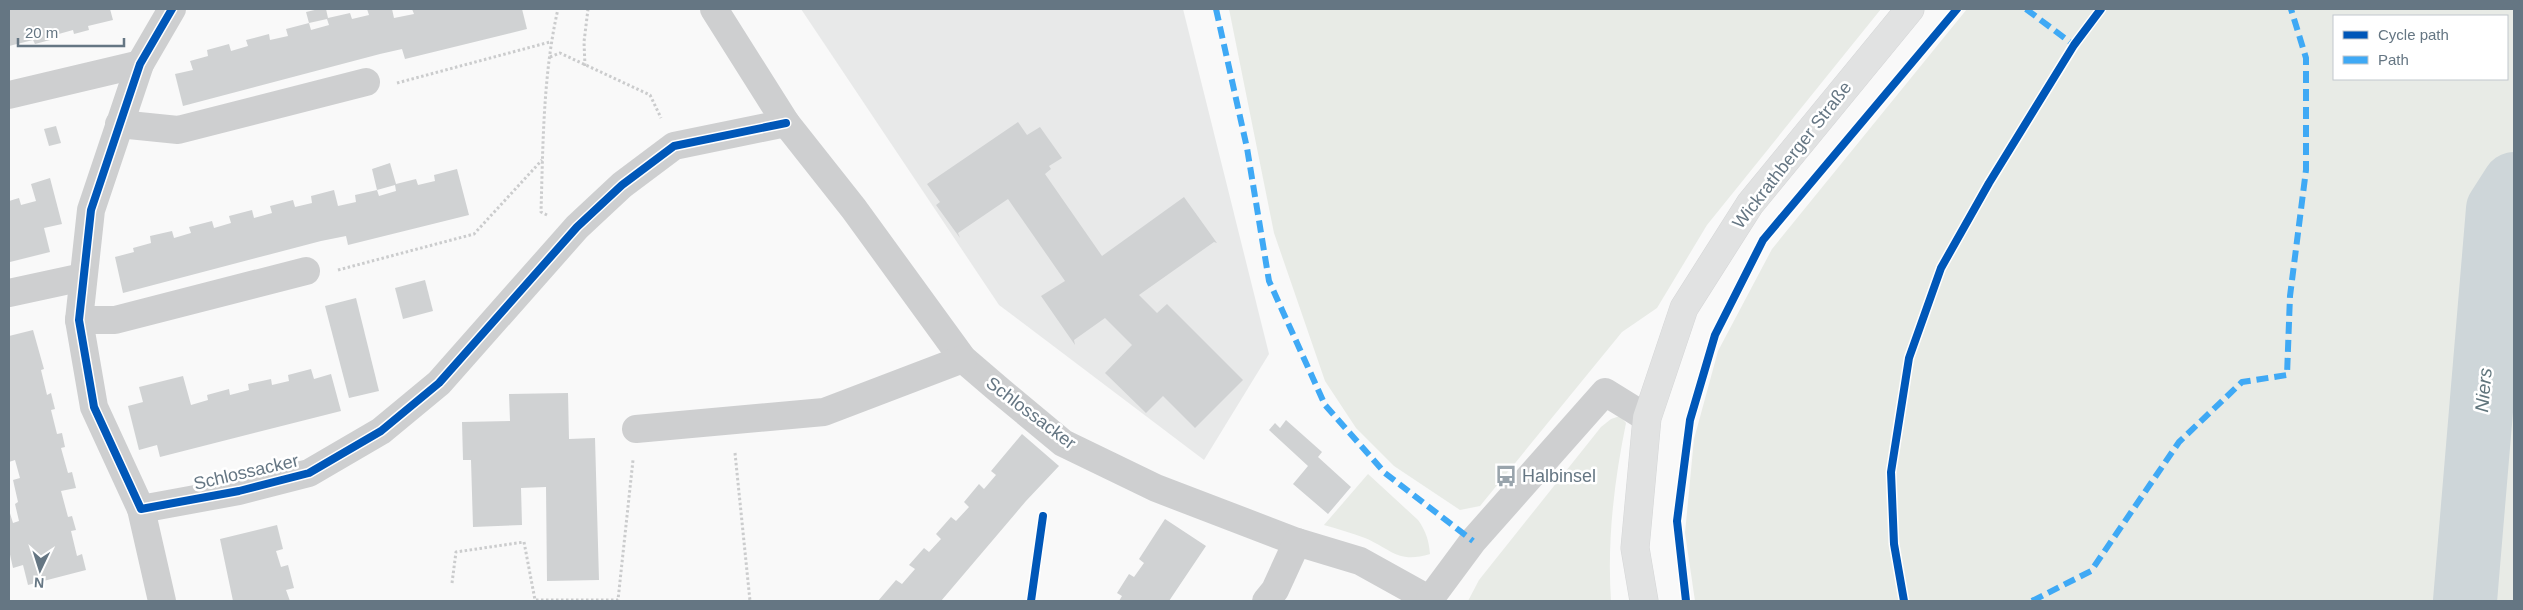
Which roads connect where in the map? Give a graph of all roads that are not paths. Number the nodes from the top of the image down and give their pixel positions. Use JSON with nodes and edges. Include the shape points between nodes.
{"nodes":[{"id":1,"x":172,"y":9,"type":"edge"},
{"id":2,"x":714,"y":9,"type":"edge"},
{"id":3,"x":1910,"y":9,"type":"edge"},
{"id":4,"x":140,"y":64,"type":"junction"},
{"id":5,"x":366,"y":82,"type":"road end"},
{"id":6,"x":9,"y":95,"type":"edge"},
{"id":7,"x":786,"y":123,"type":"junction"},
{"id":8,"x":119,"y":124,"type":"junction"},
{"id":9,"x":306,"y":271,"type":"road end"},
{"id":10,"x":83,"y":276,"type":"junction"},
{"id":11,"x":9,"y":293,"type":"edge"},
{"id":12,"x":79,"y":320,"type":"junction"},
{"id":13,"x":963,"y":359,"type":"junction"},
{"id":14,"x":1647,"y":418,"type":"junction"},
{"id":15,"x":636,"y":429,"type":"road end"},
{"id":16,"x":141,"y":509,"type":"junction"},
{"id":17,"x":1297,"y":542,"type":"junction"},
{"id":18,"x":1420,"y":598,"type":"edge"},
{"id":19,"x":162,"y":601,"type":"edge"},
{"id":20,"x":1266,"y":601,"type":"edge"},
{"id":21,"x":1644,"y":601,"type":"edge"}],
"edges":[{"from":1,"to":4,"type":"street"},
{"from":2,"to":7,"type":"street","name":"Schlossacker"},
{"from":3,"to":14,"type":"main road","name":"Wickrathberger Straße","via":[[1750,204],[1684,308]]},
{"from":4,"to":6,"type":"street"},
{"from":4,"to":8,"type":"street"},
{"from":5,"to":8,"type":"street","via":[[178,130]]},
{"from":7,"to":13,"type":"street","name":"Schlossacker","via":[[854,209]]},
{"from":7,"to":16,"type":"street","name":"Schlossacker","via":[[674,146],[622,185],[578,227],[439,384],[381,432],[309,473],[239,491]]},
{"from":8,"to":10,"type":"street","via":[[91,210]]},
{"from":9,"to":12,"type":"street","via":[[115,320]]},
{"from":10,"to":11,"type":"street"},
{"from":10,"to":12,"type":"street"},
{"from":12,"to":16,"type":"street","via":[[94,407]]},
{"from":13,"to":15,"type":"street","via":[[824,412]]},
{"from":13,"to":17,"type":"street","name":"Schlossacker","via":[[1063,442],[1156,488]]},
{"from":14,"to":18,"type":"street","name":"Schlossacker","via":[[1605,392]]},
{"from":14,"to":21,"type":"main road","name":"Wickrathberger Straße","via":[[1635,548]]},
{"from":16,"to":19,"type":"street"},
{"from":17,"to":18,"type":"street","name":"Schlossacker","via":[[1360,561]]},
{"from":17,"to":20,"type":"street","via":[[1275,590]]}]}
